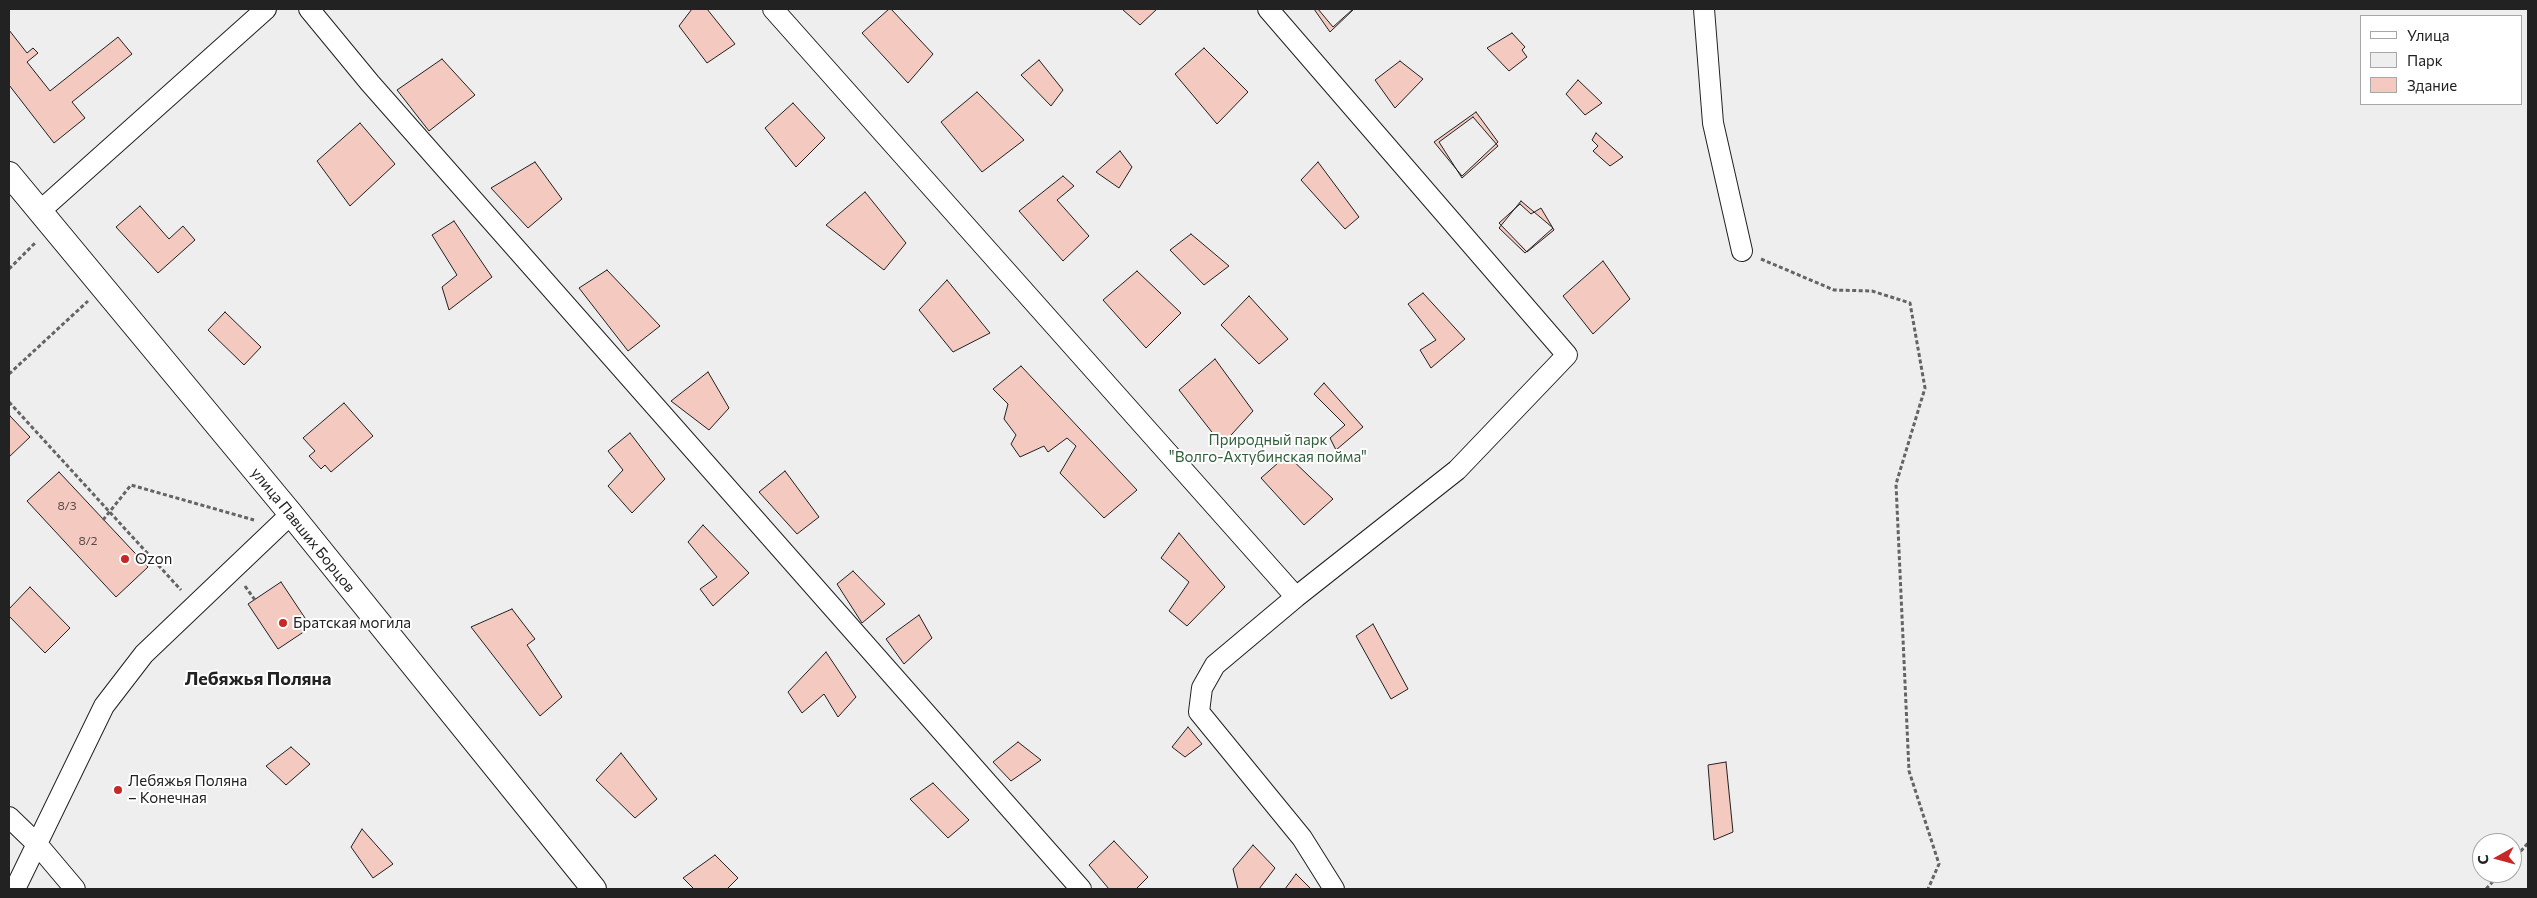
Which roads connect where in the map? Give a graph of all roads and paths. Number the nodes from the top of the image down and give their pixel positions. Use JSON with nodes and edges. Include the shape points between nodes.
{"nodes":[{"id":1,"x":266,"y":9,"type":"edge"},
{"id":2,"x":309,"y":9,"type":"edge"},
{"id":3,"x":773,"y":9,"type":"edge"},
{"id":4,"x":1268,"y":9,"type":"edge"},
{"id":5,"x":1704,"y":9,"type":"edge"},
{"id":6,"x":9,"y":174,"type":"edge"},
{"id":7,"x":46,"y":218,"type":"junction"},
{"id":8,"x":1742,"y":251,"type":"joint"},
{"id":9,"x":9,"y":269,"type":"edge"},
{"id":10,"x":103,"y":287,"type":"junction"},
{"id":11,"x":9,"y":374,"type":"edge"},
{"id":12,"x":9,"y":402,"type":"edge"},
{"id":13,"x":110,"y":512,"type":"junction"},
{"id":14,"x":104,"y":520,"type":"dead end"},
{"id":15,"x":285,"y":520,"type":"junction"},
{"id":16,"x":1296,"y":597,"type":"junction"},
{"id":17,"x":195,"y":605,"type":"junction"},
{"id":18,"x":9,"y":817,"type":"edge"},
{"id":19,"x":37,"y":844,"type":"junction"},
{"id":20,"x":15,"y":889,"type":"edge"},
{"id":21,"x":75,"y":889,"type":"edge"},
{"id":22,"x":594,"y":889,"type":"edge"},
{"id":23,"x":1081,"y":889,"type":"edge"},
{"id":24,"x":1334,"y":889,"type":"edge"},
{"id":25,"x":1928,"y":889,"type":"edge"}],
"edges":[{"from":1,"to":7,"type":"street"},
{"from":2,"to":23,"type":"street","via":[[376,91]]},
{"from":3,"to":16,"type":"street"},
{"from":4,"to":16,"type":"street","via":[[1567,355],[1457,470]]},
{"from":5,"to":8,"type":"street","via":[[1713,123]]},
{"from":6,"to":7,"type":"street","name":"улица Павших Борцов"},
{"from":7,"to":9,"type":"path"},
{"from":7,"to":10,"type":"street","name":"улица Павших Борцов"},
{"from":8,"to":25,"type":"path","via":[[1834,290],[1872,291],[1910,303],[1925,388],[1896,484],[1909,771],[1939,864]]},
{"from":10,"to":11,"type":"path"},
{"from":10,"to":15,"type":"street","name":"улица Павших Борцов"},
{"from":12,"to":13,"type":"path"},
{"from":13,"to":14,"type":"path"},
{"from":13,"to":15,"type":"path","via":[[132,485]]},
{"from":13,"to":17,"type":"path"},
{"from":15,"to":17,"type":"street"},
{"from":15,"to":22,"type":"street","name":"улица Павших Борцов"},
{"from":16,"to":24,"type":"street","via":[[1215,665],[1202,688],[1200,712],[1302,838]]},
{"from":17,"to":19,"type":"street","via":[[144,654],[104,706]]},
{"from":18,"to":19,"type":"street"},
{"from":19,"to":20,"type":"street"},
{"from":19,"to":21,"type":"street"}]}
